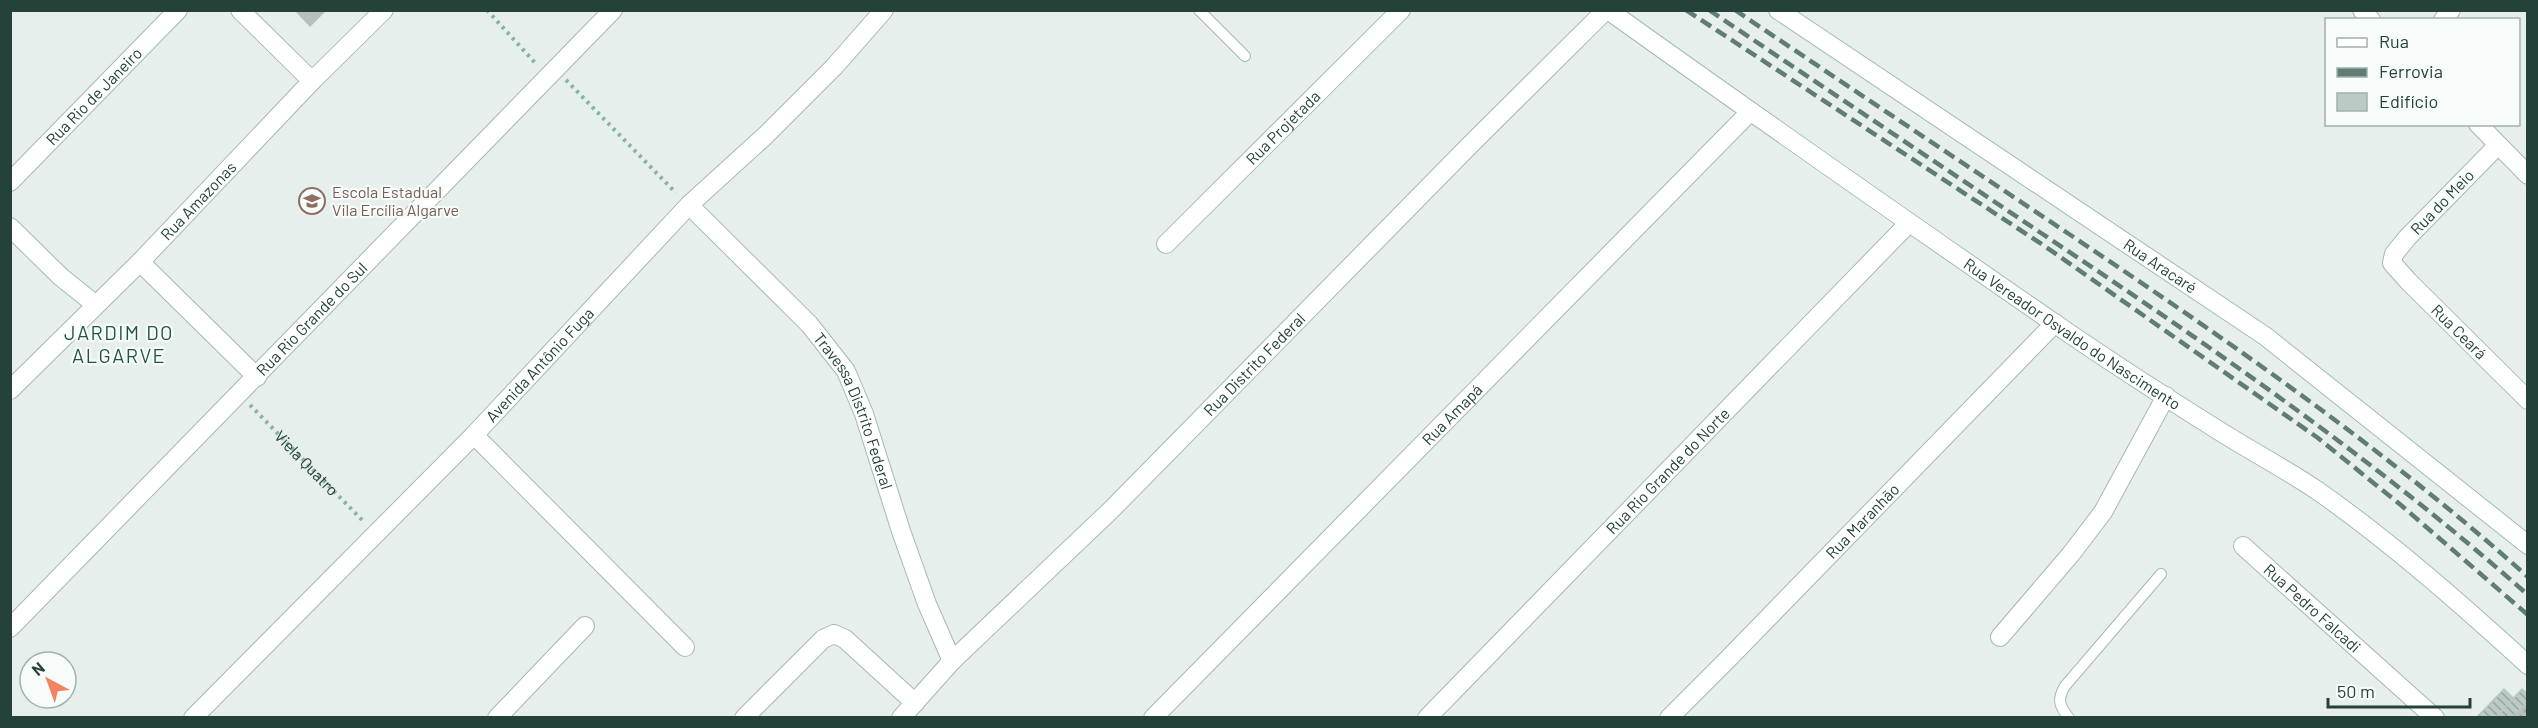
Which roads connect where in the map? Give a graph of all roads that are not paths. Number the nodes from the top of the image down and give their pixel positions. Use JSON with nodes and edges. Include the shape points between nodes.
{"nodes":[{"id":1,"x":178,"y":10,"type":"edge"},
{"id":2,"x":240,"y":10,"type":"edge"},
{"id":3,"x":384,"y":10,"type":"edge"},
{"id":4,"x":613,"y":10,"type":"edge"},
{"id":5,"x":884,"y":10,"type":"edge"},
{"id":6,"x":1199,"y":10,"type":"edge"},
{"id":7,"x":1401,"y":10,"type":"edge"},
{"id":8,"x":1607,"y":10,"type":"edge"},
{"id":9,"x":1778,"y":10,"type":"edge"},
{"id":10,"x":1245,"y":56,"type":"dead end"},
{"id":11,"x":312,"y":81,"type":"junction"},
{"id":12,"x":1750,"y":112,"type":"junction"},
{"id":13,"x":2480,"y":126,"type":"edge"},
{"id":14,"x":2498,"y":145,"type":"junction"},
{"id":15,"x":2528,"y":175,"type":"edge"},
{"id":16,"x":10,"y":182,"type":"edge"},
{"id":17,"x":689,"y":205,"type":"junction"},
{"id":18,"x":1908,"y":224,"type":"junction"},
{"id":19,"x":10,"y":226,"type":"edge"},
{"id":20,"x":1166,"y":244,"type":"dead end"},
{"id":21,"x":140,"y":262,"type":"junction"},
{"id":22,"x":2392,"y":263,"type":"joint"},
{"id":23,"x":96,"y":305,"type":"junction"},
{"id":24,"x":2055,"y":323,"type":"junction"},
{"id":25,"x":257,"y":377,"type":"junction"},
{"id":26,"x":10,"y":390,"type":"edge"},
{"id":27,"x":2166,"y":396,"type":"junction"},
{"id":28,"x":2528,"y":400,"type":"edge"},
{"id":29,"x":474,"y":435,"type":"junction"},
{"id":30,"x":2528,"y":545,"type":"edge"},
{"id":31,"x":2243,"y":546,"type":"dead end"},
{"id":32,"x":2161,"y":574,"type":"dead end"},
{"id":33,"x":585,"y":626,"type":"dead end"},
{"id":34,"x":10,"y":628,"type":"edge"},
{"id":35,"x":2000,"y":637,"type":"dead end"},
{"id":36,"x":685,"y":647,"type":"dead end"},
{"id":37,"x":952,"y":661,"type":"junction"},
{"id":38,"x":2528,"y":665,"type":"edge"},
{"id":39,"x":915,"y":703,"type":"junction"},
{"id":40,"x":193,"y":717,"type":"edge"},
{"id":41,"x":497,"y":717,"type":"edge"},
{"id":42,"x":744,"y":717,"type":"edge"},
{"id":43,"x":901,"y":717,"type":"edge"},
{"id":44,"x":1153,"y":717,"type":"edge"},
{"id":45,"x":1427,"y":717,"type":"edge"},
{"id":46,"x":1669,"y":717,"type":"edge"},
{"id":47,"x":2069,"y":717,"type":"edge"},
{"id":48,"x":2435,"y":717,"type":"edge"}],
"edges":[{"from":1,"to":16,"type":"street","name":"Rua Rio de Janeiro"},
{"from":2,"to":11,"type":"street"},
{"from":3,"to":11,"type":"street","name":"Rua Amazonas"},
{"from":4,"to":25,"type":"street","name":"Rua Rio Grande do Sul"},
{"from":5,"to":17,"type":"street","name":"Avenida Antônio Fuga","via":[[766,135]]},
{"from":6,"to":10,"type":"lane"},
{"from":7,"to":20,"type":"street","name":"Rua Projetada"},
{"from":8,"to":12,"type":"street","name":"Rua Vereador Osvaldo do Nascimento"},
{"from":8,"to":37,"type":"street","name":"Rua Distrito Federal","via":[[1111,510]]},
{"from":9,"to":30,"type":"street","name":"Rua Aracaré","via":[[2265,336]]},
{"from":11,"to":21,"type":"street","name":"Rua Amazonas"},
{"from":12,"to":18,"type":"street","name":"Rua Vereador Osvaldo do Nascimento"},
{"from":12,"to":44,"type":"street","name":"Rua Amapá"},
{"from":13,"to":14,"type":"street"},
{"from":14,"to":15,"type":"street"},
{"from":14,"to":22,"type":"street","name":"Rua do Meio","via":[[2407,238]]},
{"from":17,"to":29,"type":"street","name":"Avenida Antônio Fuga"},
{"from":17,"to":37,"type":"street","name":"Travessa Distrito Federal","via":[[809,324],[846,371],[927,604]]},
{"from":18,"to":24,"type":"street","name":"Rua Vereador Osvaldo do Nascimento"},
{"from":18,"to":45,"type":"street","name":"Rua Rio Grande do Norte"},
{"from":19,"to":23,"type":"street","via":[[61,277]]},
{"from":21,"to":23,"type":"street","name":"Rua Amazonas"},
{"from":21,"to":25,"type":"street"},
{"from":22,"to":28,"type":"street","name":"Rua Ceará"},
{"from":23,"to":26,"type":"street","name":"Rua Amazonas"},
{"from":24,"to":27,"type":"street","name":"Rua Vereador Osvaldo do Nascimento"},
{"from":24,"to":46,"type":"street","name":"Rua Maranhão"},
{"from":25,"to":34,"type":"street","name":"Rua Rio Grande do Sul"},
{"from":27,"to":35,"type":"street","via":[[2103,512]]},
{"from":27,"to":38,"type":"street","name":"Rua Vereador Osvaldo do Nascimento","via":[[2343,510]]},
{"from":29,"to":36,"type":"street"},
{"from":29,"to":40,"type":"street","name":"Avenida Antônio Fuga"},
{"from":31,"to":48,"type":"street","name":"Rua Pedro Falcadi"},
{"from":32,"to":47,"type":"lane","via":[[2065,686],[2060,704]]},
{"from":33,"to":41,"type":"street"},
{"from":37,"to":39,"type":"street","name":"Rua Distrito Federal"},
{"from":39,"to":42,"type":"street","via":[[845,639],[834,634],[823,639]]},
{"from":39,"to":43,"type":"street","name":"Rua Distrito Federal"}]}
